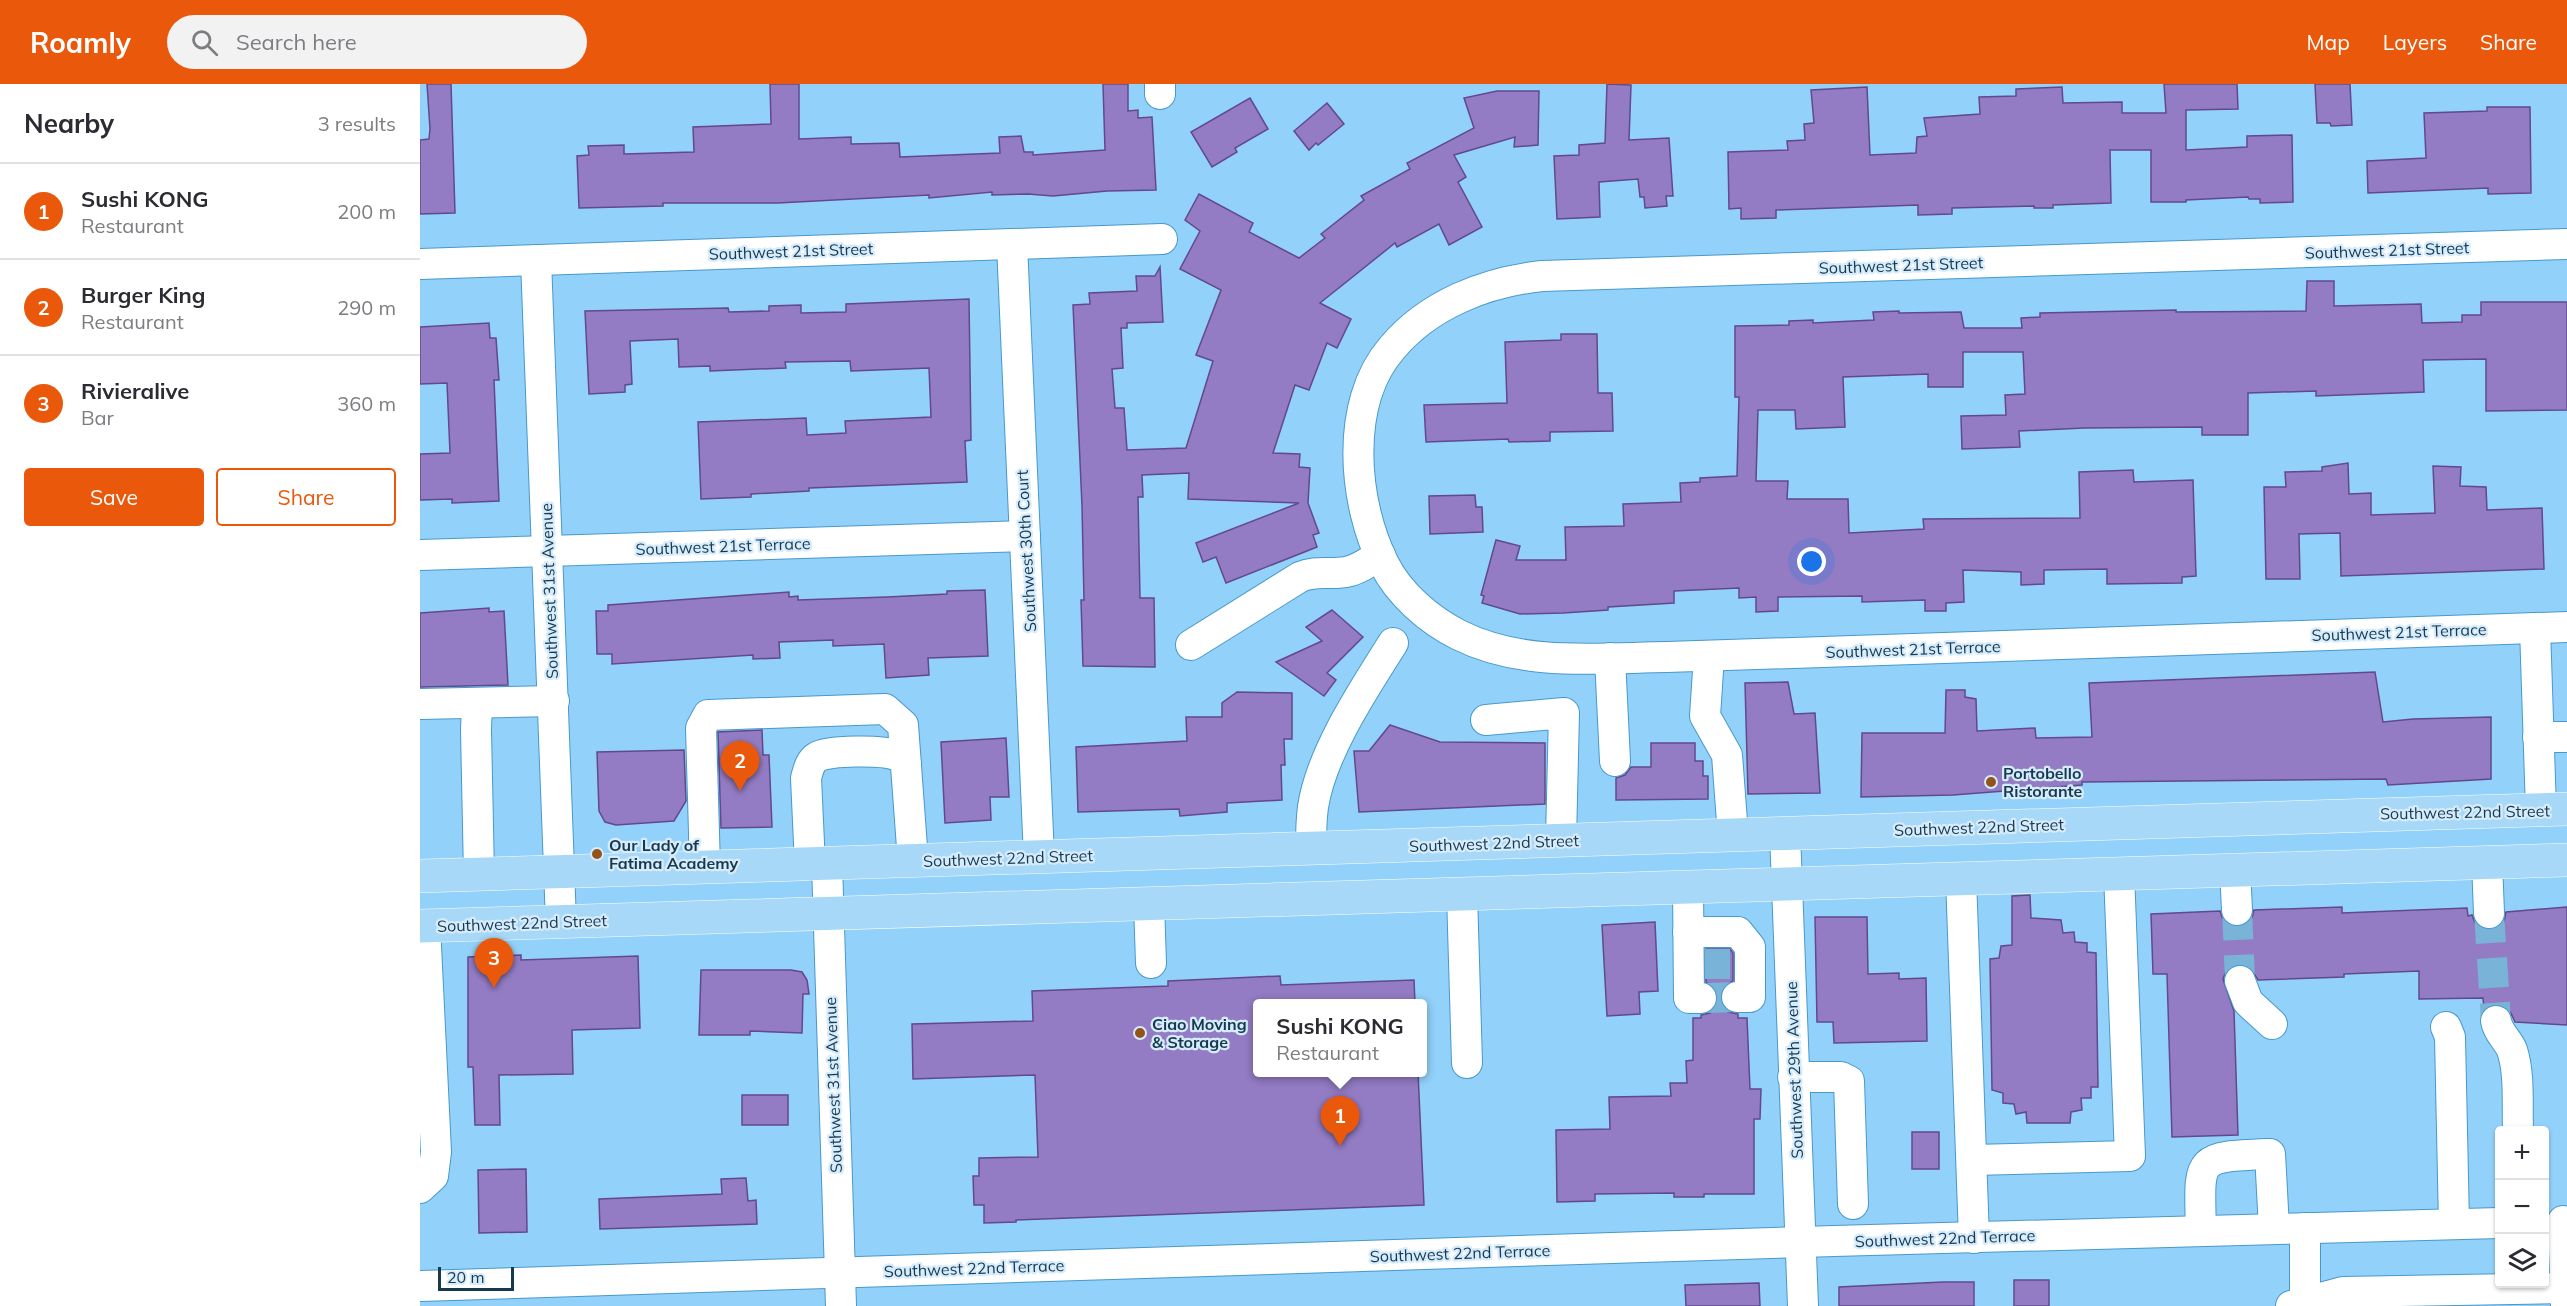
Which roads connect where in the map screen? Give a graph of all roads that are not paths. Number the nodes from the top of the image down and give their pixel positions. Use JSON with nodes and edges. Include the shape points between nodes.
{"nodes":[{"id":1,"x":1162,"y":239,"type":"dead end"},
{"id":2,"x":1012,"y":244,"type":"junction"},
{"id":3,"x":2567,"y":244,"type":"edge"},
{"id":4,"x":536,"y":260,"type":"junction"},
{"id":5,"x":420,"y":264,"type":"edge"},
{"id":6,"x":1358,"y":476,"type":"joint"},
{"id":7,"x":1025,"y":536,"type":"junction"},
{"id":8,"x":548,"y":551,"type":"junction"},
{"id":9,"x":420,"y":555,"type":"edge"},
{"id":10,"x":1380,"y":555,"type":"junction"},
{"id":11,"x":2567,"y":627,"type":"edge"},
{"id":12,"x":2535,"y":628,"type":"junction"},
{"id":13,"x":1393,"y":643,"type":"dead end"},
{"id":14,"x":1191,"y":645,"type":"dead end"},
{"id":15,"x":1709,"y":656,"type":"junction"},
{"id":16,"x":1610,"y":658,"type":"junction"},
{"id":17,"x":554,"y":701,"type":"junction"},
{"id":18,"x":477,"y":703,"type":"junction"},
{"id":19,"x":420,"y":705,"type":"edge"},
{"id":20,"x":1486,"y":720,"type":"dead end"},
{"id":21,"x":2553,"y":737,"type":"edge"},
{"id":22,"x":1615,"y":761,"type":"dead end"},
{"id":23,"x":906,"y":764,"type":"junction"},
{"id":24,"x":2554,"y":809,"type":"edge"},
{"id":25,"x":2234,"y":818,"type":"junction"},
{"id":26,"x":1785,"y":833,"type":"junction"},
{"id":27,"x":1733,"y":835,"type":"junction"},
{"id":28,"x":1561,"y":840,"type":"junction"},
{"id":29,"x":1311,"y":849,"type":"junction"},
{"id":30,"x":1039,"y":857,"type":"junction"},
{"id":31,"x":2567,"y":860,"type":"edge"},
{"id":32,"x":913,"y":861,"type":"junction"},
{"id":33,"x":2487,"y":862,"type":"junction"},
{"id":34,"x":818,"y":865,"type":"junction"},
{"id":35,"x":705,"y":868,"type":"junction"},
{"id":36,"x":2235,"y":869,"type":"junction"},
{"id":37,"x":560,"y":872,"type":"junction"},
{"id":38,"x":2119,"y":873,"type":"junction"},
{"id":39,"x":480,"y":874,"type":"junction"},
{"id":40,"x":420,"y":876,"type":"edge"},
{"id":41,"x":1961,"y":878,"type":"junction"},
{"id":42,"x":1787,"y":883,"type":"junction"},
{"id":43,"x":1688,"y":887,"type":"junction"},
{"id":44,"x":1462,"y":894,"type":"junction"},
{"id":45,"x":1149,"y":904,"type":"junction"},
{"id":46,"x":1041,"y":907,"type":"junction"},
{"id":47,"x":2237,"y":910,"type":"tunnel mouth"},
{"id":48,"x":828,"y":913,"type":"junction"},
{"id":49,"x":2489,"y":913,"type":"tunnel mouth"},
{"id":50,"x":561,"y":922,"type":"junction"},
{"id":51,"x":422,"y":926,"type":"edge"},
{"id":52,"x":1689,"y":932,"type":"junction"},
{"id":53,"x":1151,"y":963,"type":"dead end"},
{"id":54,"x":1743,"y":964,"type":"junction"},
{"id":55,"x":1790,"y":964,"type":"junction"},
{"id":56,"x":2240,"y":981,"type":"tunnel mouth"},
{"id":57,"x":1701,"y":998,"type":"dead end"},
{"id":58,"x":1737,"y":998,"type":"dead end"},
{"id":59,"x":2496,"y":1022,"type":"tunnel mouth"},
{"id":60,"x":2272,"y":1024,"type":"dead end"},
{"id":61,"x":2446,"y":1026,"type":"dead end"},
{"id":62,"x":1467,"y":1063,"type":"dead end"},
{"id":63,"x":1793,"y":1077,"type":"junction"},
{"id":64,"x":2518,"y":1126,"type":"edge"},
{"id":65,"x":1972,"y":1160,"type":"junction"},
{"id":66,"x":420,"y":1188,"type":"edge"},
{"id":67,"x":1853,"y":1204,"type":"dead end"},
{"id":68,"x":2558,"y":1222,"type":"edge"},
{"id":69,"x":2495,"y":1223,"type":"edge"},
{"id":70,"x":2454,"y":1224,"type":"junction"},
{"id":71,"x":2274,"y":1228,"type":"junction"},
{"id":72,"x":2305,"y":1228,"type":"junction"},
{"id":73,"x":2201,"y":1231,"type":"junction"},
{"id":74,"x":1974,"y":1238,"type":"junction"},
{"id":75,"x":1801,"y":1242,"type":"junction"},
{"id":76,"x":839,"y":1272,"type":"junction"},
{"id":77,"x":420,"y":1286,"type":"edge"},
{"id":78,"x":2566,"y":1294,"type":"edge"},
{"id":79,"x":2300,"y":1305,"type":"edge"},
{"id":80,"x":841,"y":1306,"type":"edge"},
{"id":81,"x":1803,"y":1306,"type":"edge"}],
"edges":[{"from":1,"to":2,"type":"street","name":"Southwest 21st Street"},
{"from":2,"to":4,"type":"street","name":"Southwest 21st Street"},
{"from":2,"to":7,"type":"street","name":"Southwest 30th Court"},
{"from":3,"to":6,"type":"street","name":"Southwest 21st Street","via":[[1513,279],[1459,297],[1431,314],[1390,350],[1367,396],[1361,421]]},
{"from":4,"to":5,"type":"street","name":"Southwest 21st Street"},
{"from":4,"to":8,"type":"street","name":"Southwest 31st Avenue"},
{"from":6,"to":10,"type":"street","name":"Southwest 21st Terrace","via":[[1367,522]]},
{"from":7,"to":8,"type":"street","name":"Southwest 21st Terrace"},
{"from":7,"to":30,"type":"street","name":"Southwest 30th Court"},
{"from":8,"to":9,"type":"street","name":"Southwest 21st Terrace"},
{"from":8,"to":17,"type":"street","name":"Southwest 31st Avenue"},
{"from":10,"to":14,"type":"street","via":[[1349,572],[1311,572],[1300,577]]},
{"from":10,"to":16,"type":"street","name":"Southwest 21st Terrace","via":[[1418,607],[1480,645],[1536,657]]},
{"from":11,"to":12,"type":"street","name":"Southwest 21st Terrace"},
{"from":12,"to":15,"type":"street","name":"Southwest 21st Terrace"},
{"from":12,"to":21,"type":"street"},
{"from":13,"to":29,"type":"street","via":[[1357,701],[1322,773],[1313,807]]},
{"from":15,"to":16,"type":"street","name":"Southwest 21st Terrace"},
{"from":15,"to":27,"type":"street","via":[[1705,716],[1727,755]]},
{"from":16,"to":22,"type":"street"},
{"from":17,"to":18,"type":"street"},
{"from":17,"to":37,"type":"street","name":"Southwest 31st Avenue"},
{"from":18,"to":19,"type":"street"},
{"from":18,"to":39,"type":"street"},
{"from":20,"to":28,"type":"street","via":[[1564,713]]},
{"from":21,"to":24,"type":"street"},
{"from":23,"to":32,"type":"street"},
{"from":23,"to":34,"type":"street","name":"Southwest 31st Avenue","via":[[899,756],[887,752],[833,753],[817,757],[809,766],[806,778]]},
{"from":23,"to":35,"type":"street","via":[[903,726],[885,710],[708,715],[701,728]]},
{"from":24,"to":25,"type":"main road","name":"Southwest 22nd Street"},
{"from":25,"to":26,"type":"main road","name":"Southwest 22nd Street"},
{"from":25,"to":36,"type":"main road"},
{"from":26,"to":27,"type":"main road","name":"Southwest 22nd Street"},
{"from":26,"to":42,"type":"street","name":"Southwest 29th Avenue"},
{"from":27,"to":28,"type":"main road","name":"Southwest 22nd Street"},
{"from":28,"to":29,"type":"main road","name":"Southwest 22nd Street"},
{"from":29,"to":30,"type":"main road","name":"Southwest 22nd Street"},
{"from":30,"to":32,"type":"main road","name":"Southwest 22nd Street"},
{"from":30,"to":46,"type":"main road"},
{"from":31,"to":33,"type":"main road","name":"Southwest 22nd Street"},
{"from":32,"to":34,"type":"main road","name":"Southwest 22nd Street"},
{"from":33,"to":36,"type":"main road","name":"Southwest 22nd Street"},
{"from":33,"to":49,"type":"street"},
{"from":34,"to":35,"type":"main road","name":"Southwest 22nd Street"},
{"from":34,"to":48,"type":"street","name":"Southwest 31st Avenue"},
{"from":35,"to":37,"type":"main road","name":"Southwest 22nd Street"},
{"from":36,"to":38,"type":"main road","name":"Southwest 22nd Street"},
{"from":36,"to":47,"type":"street"},
{"from":37,"to":39,"type":"main road","name":"Southwest 22nd Street"},
{"from":37,"to":50,"type":"street","name":"Southwest 31st Avenue"},
{"from":38,"to":41,"type":"main road","name":"Southwest 22nd Street"},
{"from":38,"to":65,"type":"street","via":[[2130,1156]]},
{"from":39,"to":40,"type":"main road","name":"Southwest 22nd Street"},
{"from":41,"to":42,"type":"main road","name":"Southwest 22nd Street"},
{"from":41,"to":65,"type":"street"},
{"from":42,"to":43,"type":"main road","name":"Southwest 22nd Street"},
{"from":42,"to":55,"type":"street","name":"Southwest 29th Avenue"},
{"from":43,"to":44,"type":"main road","name":"Southwest 22nd Street"},
{"from":43,"to":52,"type":"street"},
{"from":44,"to":45,"type":"main road","name":"Southwest 22nd Street"},
{"from":44,"to":62,"type":"street"},
{"from":45,"to":46,"type":"main road","name":"Southwest 22nd Street"},
{"from":45,"to":53,"type":"street"},
{"from":46,"to":48,"type":"main road","name":"Southwest 22nd Street"},
{"from":48,"to":50,"type":"main road","name":"Southwest 22nd Street"},
{"from":48,"to":76,"type":"street","name":"Southwest 31st Avenue"},
{"from":50,"to":51,"type":"main road","name":"Southwest 22nd Street"},
{"from":51,"to":66,"type":"street","via":[[436,1152],[433,1176]]},
{"from":52,"to":54,"type":"street","via":[[1738,932],[1750,947]]},
{"from":52,"to":57,"type":"street","via":[[1694,964],[1689,998]]},
{"from":54,"to":55,"type":"street"},
{"from":54,"to":58,"type":"street","via":[[1750,997]]},
{"from":55,"to":63,"type":"street","name":"Southwest 29th Avenue"},
{"from":56,"to":60,"type":"street","via":[[2248,1002]]},
{"from":59,"to":64,"type":"street","via":[[2515,1061]]},
{"from":61,"to":70,"type":"street","via":[[2451,1059]]},
{"from":63,"to":67,"type":"street","via":[[1841,1077],[1849,1081]]},
{"from":63,"to":75,"type":"street","name":"Southwest 29th Avenue"},
{"from":65,"to":74,"type":"street"},
{"from":68,"to":78,"type":"street"},
{"from":69,"to":70,"type":"street","name":"Southwest 22nd Terrace"},
{"from":70,"to":72,"type":"street","name":"Southwest 22nd Terrace"},
{"from":71,"to":72,"type":"street","name":"Southwest 22nd Terrace"},
{"from":71,"to":73,"type":"street","name":"Southwest 22nd Terrace"},
{"from":71,"to":73,"type":"street","via":[[2270,1154],[2210,1160],[2200,1181]]},
{"from":72,"to":79,"type":"street"},
{"from":73,"to":74,"type":"street","name":"Southwest 22nd Terrace"},
{"from":74,"to":75,"type":"street","name":"Southwest 22nd Terrace"},
{"from":75,"to":76,"type":"street","name":"Southwest 22nd Terrace"},
{"from":75,"to":81,"type":"street","name":"Southwest 29th Avenue"},
{"from":76,"to":77,"type":"street","name":"Southwest 22nd Terrace"},
{"from":76,"to":80,"type":"street","name":"Southwest 31st Avenue"},
{"from":78,"to":79,"type":"street","via":[[2343,1292]]}]}
